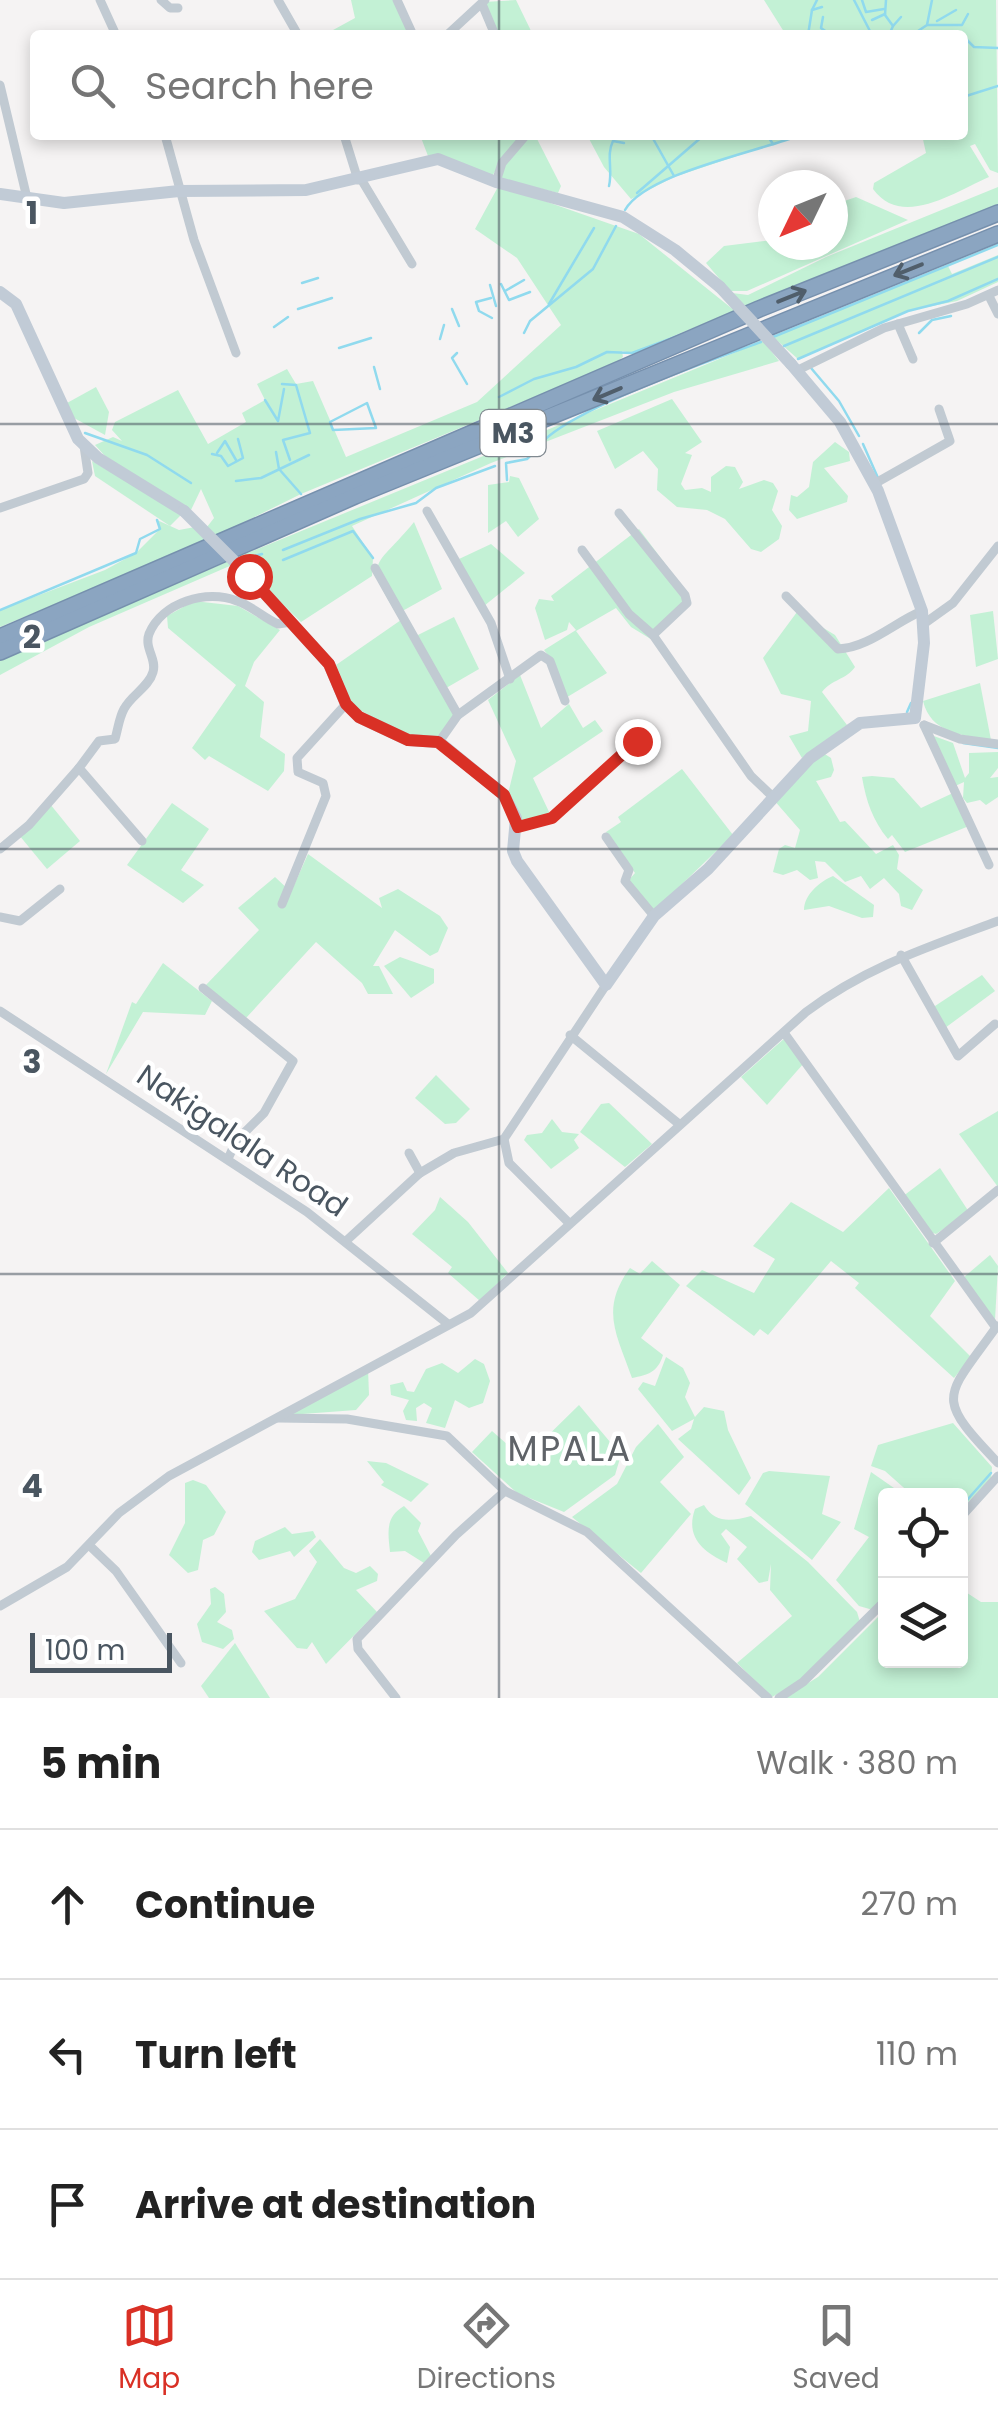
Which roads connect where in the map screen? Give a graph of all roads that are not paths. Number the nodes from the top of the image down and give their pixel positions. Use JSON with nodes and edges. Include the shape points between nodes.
{"nodes":[{"id":1,"x":100,"y":0,"type":"edge"},
{"id":2,"x":162,"y":0,"type":"edge"},
{"id":3,"x":278,"y":0,"type":"edge"},
{"id":4,"x":396,"y":0,"type":"edge"},
{"id":5,"x":483,"y":2,"type":"edge"},
{"id":6,"x":178,"y":8,"type":"dead end"},
{"id":7,"x":114,"y":30,"type":"edge"},
{"id":8,"x":295,"y":30,"type":"edge"},
{"id":9,"x":411,"y":30,"type":"edge"},
{"id":10,"x":452,"y":30,"type":"edge"},
{"id":11,"x":493,"y":30,"type":"edge"},
{"id":12,"x":0,"y":85,"type":"edge"},
{"id":13,"x":166,"y":140,"type":"edge"},
{"id":14,"x":346,"y":140,"type":"edge"},
{"id":15,"x":522,"y":140,"type":"edge"},
{"id":16,"x":360,"y":180,"type":"junction"},
{"id":17,"x":496,"y":182,"type":"junction"},
{"id":18,"x":179,"y":191,"type":"junction"},
{"id":19,"x":0,"y":194,"type":"edge"},
{"id":20,"x":27,"y":198,"type":"junction"},
{"id":21,"x":998,"y":213,"type":"edge"},
{"id":22,"x":998,"y":234,"type":"edge"},
{"id":23,"x":412,"y":264,"type":"dead end"},
{"id":24,"x":0,"y":292,"type":"edge"},
{"id":25,"x":993,"y":293,"type":"edge"},
{"id":26,"x":998,"y":314,"type":"edge"},
{"id":27,"x":898,"y":324,"type":"junction"},
{"id":28,"x":236,"y":353,"type":"dead end"},
{"id":29,"x":914,"y":359,"type":"dead end"},
{"id":30,"x":794,"y":367,"type":"junction"},
{"id":31,"x":940,"y":410,"type":"dead end"},
{"id":32,"x":84,"y":446,"type":"junction"},
{"id":33,"x":874,"y":484,"type":"junction"},
{"id":34,"x":0,"y":508,"type":"edge"},
{"id":35,"x":426,"y":511,"type":"dead end"},
{"id":36,"x":620,"y":514,"type":"dead end"},
{"id":37,"x":998,"y":546,"type":"edge"},
{"id":38,"x":582,"y":550,"type":"dead end"},
{"id":39,"x":375,"y":568,"type":"dead end"},
{"id":40,"x":786,"y":596,"type":"dead end"},
{"id":41,"x":923,"y":617,"type":"junction"},
{"id":42,"x":292,"y":622,"type":"junction"},
{"id":43,"x":653,"y":635,"type":"junction"},
{"id":44,"x":0,"y":638,"type":"edge"},
{"id":45,"x":0,"y":652,"type":"edge"},
{"id":46,"x":510,"y":679,"type":"junction"},
{"id":47,"x":565,"y":700,"type":"dead end"},
{"id":48,"x":346,"y":704,"type":"junction"},
{"id":49,"x":458,"y":715,"type":"junction"},
{"id":50,"x":920,"y":722,"type":"junction"},
{"id":51,"x":642,"y":735,"type":"dead end"},
{"id":52,"x":438,"y":742,"type":"junction"},
{"id":53,"x":998,"y":744,"type":"edge"},
{"id":54,"x":79,"y":768,"type":"junction"},
{"id":55,"x":772,"y":796,"type":"junction"},
{"id":56,"x":518,"y":827,"type":"junction"},
{"id":57,"x":606,"y":837,"type":"dead end"},
{"id":58,"x":142,"y":842,"type":"dead end"},
{"id":59,"x":0,"y":849,"type":"edge"},
{"id":60,"x":989,"y":865,"type":"dead end"},
{"id":61,"x":60,"y":889,"type":"dead end"},
{"id":62,"x":282,"y":904,"type":"dead end"},
{"id":63,"x":654,"y":916,"type":"junction"},
{"id":64,"x":0,"y":917,"type":"edge"},
{"id":65,"x":998,"y":921,"type":"edge"},
{"id":66,"x":901,"y":955,"type":"junction"},
{"id":67,"x":606,"y":984,"type":"junction"},
{"id":68,"x":202,"y":988,"type":"dead end"},
{"id":69,"x":0,"y":1011,"type":"edge"},
{"id":70,"x":995,"y":1024,"type":"dead end"},
{"id":71,"x":785,"y":1034,"type":"junction"},
{"id":72,"x":570,"y":1035,"type":"junction"},
{"id":73,"x":679,"y":1124,"type":"junction"},
{"id":74,"x":504,"y":1139,"type":"junction"},
{"id":75,"x":408,"y":1153,"type":"dead end"},
{"id":76,"x":228,"y":1159,"type":"junction"},
{"id":77,"x":420,"y":1173,"type":"junction"},
{"id":78,"x":998,"y":1190,"type":"edge"},
{"id":79,"x":569,"y":1224,"type":"junction"},
{"id":80,"x":346,"y":1241,"type":"junction"},
{"id":81,"x":933,"y":1243,"type":"junction"},
{"id":82,"x":448,"y":1324,"type":"junction"},
{"id":83,"x":997,"y":1326,"type":"edge"},
{"id":84,"x":275,"y":1418,"type":"junction"},
{"id":85,"x":998,"y":1463,"type":"edge"},
{"id":86,"x":998,"y":1476,"type":"edge"},
{"id":87,"x":505,"y":1491,"type":"junction"},
{"id":88,"x":968,"y":1509,"type":"edge"},
{"id":89,"x":90,"y":1546,"type":"junction"},
{"id":90,"x":0,"y":1606,"type":"edge"},
{"id":91,"x":878,"y":1608,"type":"edge"},
{"id":92,"x":181,"y":1663,"type":"dead end"},
{"id":93,"x":396,"y":1698,"type":"edge"},
{"id":94,"x":768,"y":1698,"type":"edge"},
{"id":95,"x":778,"y":1698,"type":"edge"}],
"edges":[{"from":1,"to":7,"type":"street"},
{"from":2,"to":6,"type":"street"},
{"from":3,"to":8,"type":"street"},
{"from":4,"to":9,"type":"street"},
{"from":5,"to":10,"type":"street"},
{"from":5,"to":11,"type":"street"},
{"from":12,"to":20,"type":"street"},
{"from":13,"to":18,"type":"street"},
{"from":14,"to":16,"type":"street"},
{"from":15,"to":17,"type":"street"},
{"from":16,"to":17,"type":"street","via":[[430,159]]},
{"from":16,"to":18,"type":"street","via":[[306,190]]},
{"from":16,"to":23,"type":"street"},
{"from":17,"to":30,"type":"street","bridge":true,"via":[[623,218],[676,250]]},
{"from":18,"to":20,"type":"street","via":[[64,202]]},
{"from":18,"to":28,"type":"street"},
{"from":19,"to":20,"type":"street"},
{"from":44,"to":21,"type":"highway","number":"M3","one_way":true,"via":[[759,309]]},
{"from":22,"to":45,"type":"highway","number":"M3","one_way":true,"via":[[356,496]]},
{"from":24,"to":32,"type":"street","via":[[16,304]]},
{"from":25,"to":26,"type":"street"},
{"from":25,"to":27,"type":"street"},
{"from":27,"to":29,"type":"street"},
{"from":27,"to":30,"type":"street"},
{"from":30,"to":33,"type":"street","via":[[840,422]]},
{"from":31,"to":33,"type":"street","via":[[950,441]]},
{"from":32,"to":34,"type":"street","via":[[84,479]]},
{"from":32,"to":42,"type":"street","bridge":true,"via":[[184,511]]},
{"from":33,"to":41,"type":"street"},
{"from":35,"to":46,"type":"street","via":[[491,622]]},
{"from":36,"to":43,"type":"street","via":[[685,595],[687,604]]},
{"from":37,"to":41,"type":"street","via":[[952,602]]},
{"from":38,"to":43,"type":"street"},
{"from":39,"to":49,"type":"street"},
{"from":40,"to":41,"type":"street","via":[[838,648]]},
{"from":41,"to":50,"type":"street"},
{"from":42,"to":48,"type":"street","via":[[329,664]]},
{"from":42,"to":54,"type":"street","via":[[278,624],[225,598],[192,598],[168,610],[148,640],[155,668],[150,679],[124,709],[116,739],[99,741]]},
{"from":43,"to":55,"type":"street"},
{"from":46,"to":47,"type":"street","via":[[545,656]]},
{"from":46,"to":49,"type":"street"},
{"from":48,"to":52,"type":"street","via":[[390,734]]},
{"from":48,"to":62,"type":"street","via":[[297,758],[298,772],[322,783],[326,796]]},
{"from":49,"to":52,"type":"street"},
{"from":50,"to":53,"type":"street","via":[[960,739]]},
{"from":50,"to":55,"type":"street","via":[[854,726]]},
{"from":50,"to":60,"type":"street"},
{"from":51,"to":56,"type":"street","via":[[552,818]]},
{"from":52,"to":56,"type":"street","via":[[504,795]]},
{"from":54,"to":58,"type":"street"},
{"from":54,"to":59,"type":"street"},
{"from":55,"to":63,"type":"street","via":[[708,869]]},
{"from":56,"to":67,"type":"street","via":[[512,851],[517,861]]},
{"from":57,"to":63,"type":"street","via":[[629,870],[626,881]]},
{"from":61,"to":64,"type":"street","via":[[20,922]]},
{"from":63,"to":67,"type":"street"},
{"from":65,"to":66,"type":"street"},
{"from":66,"to":70,"type":"street","via":[[958,1056]]},
{"from":66,"to":71,"type":"street","via":[[851,979]]},
{"from":67,"to":72,"type":"street"},
{"from":68,"to":76,"type":"street","via":[[293,1061]]},
{"from":69,"to":76,"type":"street","name":"Nakigalala Road"},
{"from":71,"to":73,"type":"street"},
{"from":71,"to":81,"type":"street"},
{"from":72,"to":73,"type":"street"},
{"from":72,"to":74,"type":"street"},
{"from":73,"to":79,"type":"street"},
{"from":74,"to":77,"type":"street","via":[[454,1153]]},
{"from":74,"to":79,"type":"street","via":[[509,1163]]},
{"from":75,"to":77,"type":"street"},
{"from":76,"to":80,"type":"street","name":"Nakigalala Road"},
{"from":77,"to":80,"type":"street"},
{"from":78,"to":81,"type":"street"},
{"from":79,"to":82,"type":"street","via":[[470,1313]]},
{"from":80,"to":82,"type":"street","name":"Nakigalala Road"},
{"from":81,"to":83,"type":"street"},
{"from":82,"to":84,"type":"street"},
{"from":83,"to":85,"type":"street","via":[[961,1376],[952,1402],[959,1422]]},
{"from":84,"to":87,"type":"street","via":[[347,1418],[429,1429],[447,1436]]},
{"from":84,"to":89,"type":"street","via":[[143,1493]]},
{"from":86,"to":88,"type":"street"},
{"from":87,"to":93,"type":"street","via":[[357,1639]]},
{"from":87,"to":94,"type":"street","via":[[588,1532]]},
{"from":89,"to":90,"type":"street"},
{"from":89,"to":92,"type":"street","via":[[116,1570]]},
{"from":91,"to":95,"type":"street"}]}
